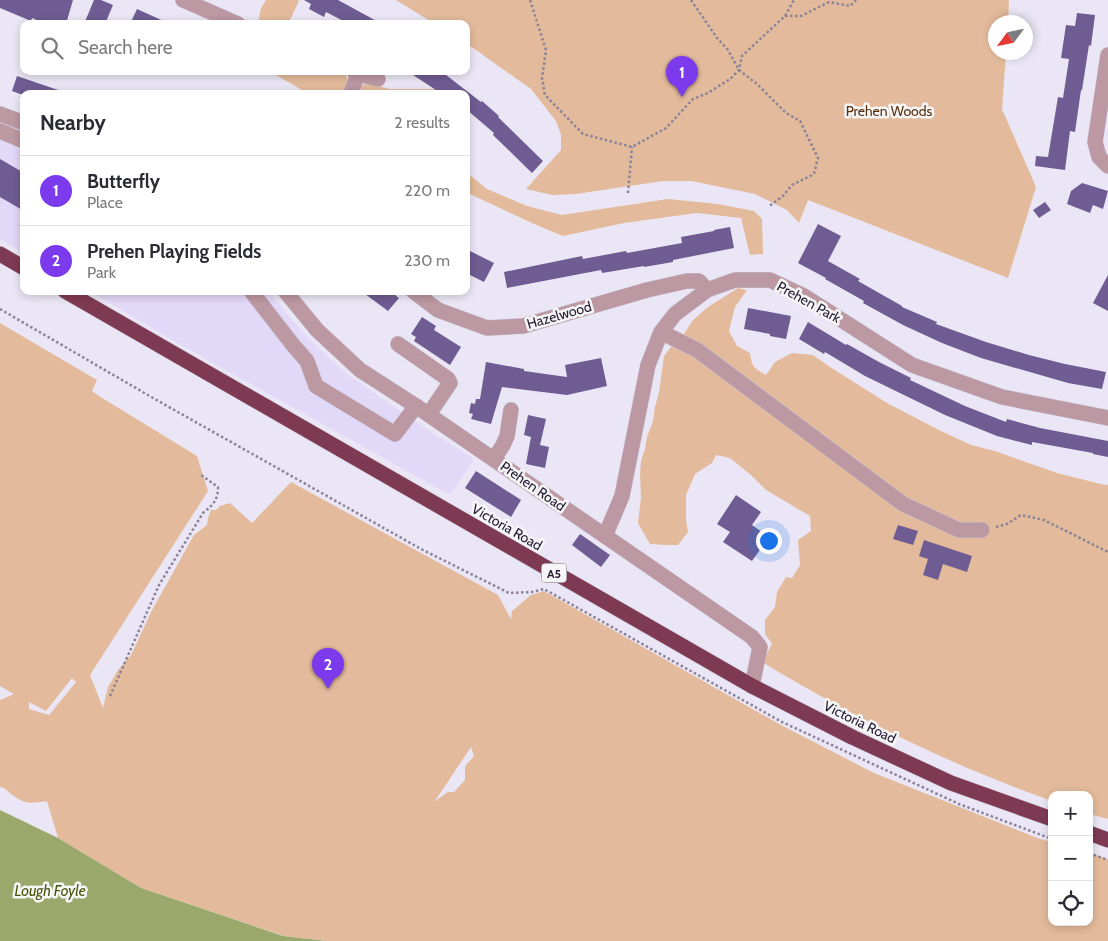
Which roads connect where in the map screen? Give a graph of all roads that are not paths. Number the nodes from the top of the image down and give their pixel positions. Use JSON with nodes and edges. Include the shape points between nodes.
{"nodes":[{"id":1,"x":183,"y":0,"type":"edge"},
{"id":2,"x":229,"y":20,"type":"edge"},
{"id":3,"x":1108,"y":55,"type":"edge"},
{"id":4,"x":356,"y":75,"type":"edge"},
{"id":5,"x":363,"y":75,"type":"edge"},
{"id":6,"x":378,"y":79,"type":"dead end"},
{"id":7,"x":352,"y":90,"type":"edge"},
{"id":8,"x":0,"y":114,"type":"edge"},
{"id":9,"x":20,"y":122,"type":"edge"},
{"id":10,"x":0,"y":131,"type":"edge"},
{"id":11,"x":20,"y":139,"type":"edge"},
{"id":12,"x":1104,"y":162,"type":"edge"},
{"id":13,"x":0,"y":254,"type":"edge"},
{"id":14,"x":20,"y":266,"type":"edge"},
{"id":15,"x":707,"y":290,"type":"junction"},
{"id":16,"x":72,"y":295,"type":"edge"},
{"id":17,"x":254,"y":295,"type":"edge"},
{"id":18,"x":288,"y":295,"type":"edge"},
{"id":19,"x":418,"y":295,"type":"edge"},
{"id":20,"x":662,"y":332,"type":"junction"},
{"id":21,"x":398,"y":344,"type":"dead end"},
{"id":22,"x":422,"y":410,"type":"junction"},
{"id":23,"x":512,"y":410,"type":"dead end"},
{"id":24,"x":1108,"y":418,"type":"edge"},
{"id":25,"x":494,"y":459,"type":"junction"},
{"id":26,"x":982,"y":530,"type":"road end"},
{"id":27,"x":605,"y":536,"type":"junction"},
{"id":28,"x":752,"y":686,"type":"junction"},
{"id":29,"x":1048,"y":818,"type":"edge"},
{"id":30,"x":1093,"y":834,"type":"edge"},
{"id":31,"x":1108,"y":840,"type":"edge"}],
"edges":[{"from":1,"to":2,"type":"street"},
{"from":3,"to":12,"type":"street","via":[[1095,142]]},
{"from":4,"to":7,"type":"street"},
{"from":5,"to":6,"type":"street"},
{"from":8,"to":9,"type":"street"},
{"from":10,"to":11,"type":"street"},
{"from":13,"to":14,"type":"highway"},
{"from":15,"to":19,"type":"street","name":"Hazelwood","via":[[699,281],[687,281],[523,326],[487,328],[438,310]]},
{"from":15,"to":20,"type":"street","name":"Prehen Park","via":[[675,314]]},
{"from":15,"to":24,"type":"street","name":"Prehen Park","via":[[735,280],[770,280],[804,296],[912,365],[1002,397]]},
{"from":16,"to":28,"type":"highway","name":"Victoria Road","number":"A5"},
{"from":17,"to":22,"type":"street","via":[[307,360],[316,386],[396,434]]},
{"from":18,"to":22,"type":"street","name":"Prehen Road","via":[[317,330],[360,370]]},
{"from":20,"to":26,"type":"street","via":[[697,350],[903,504],[958,530]]},
{"from":20,"to":27,"type":"street","name":"Prehen Park","via":[[648,364],[622,496]]},
{"from":21,"to":22,"type":"street","via":[[450,383]]},
{"from":22,"to":25,"type":"street","name":"Prehen Road"},
{"from":23,"to":25,"type":"street","via":[[504,445]]},
{"from":25,"to":27,"type":"street","name":"Prehen Road"},
{"from":27,"to":28,"type":"street","name":"Prehen Road","via":[[752,636],[760,647]]},
{"from":28,"to":29,"type":"highway","name":"Victoria Road","number":"A5","via":[[951,784]]},
{"from":30,"to":31,"type":"highway"}]}
